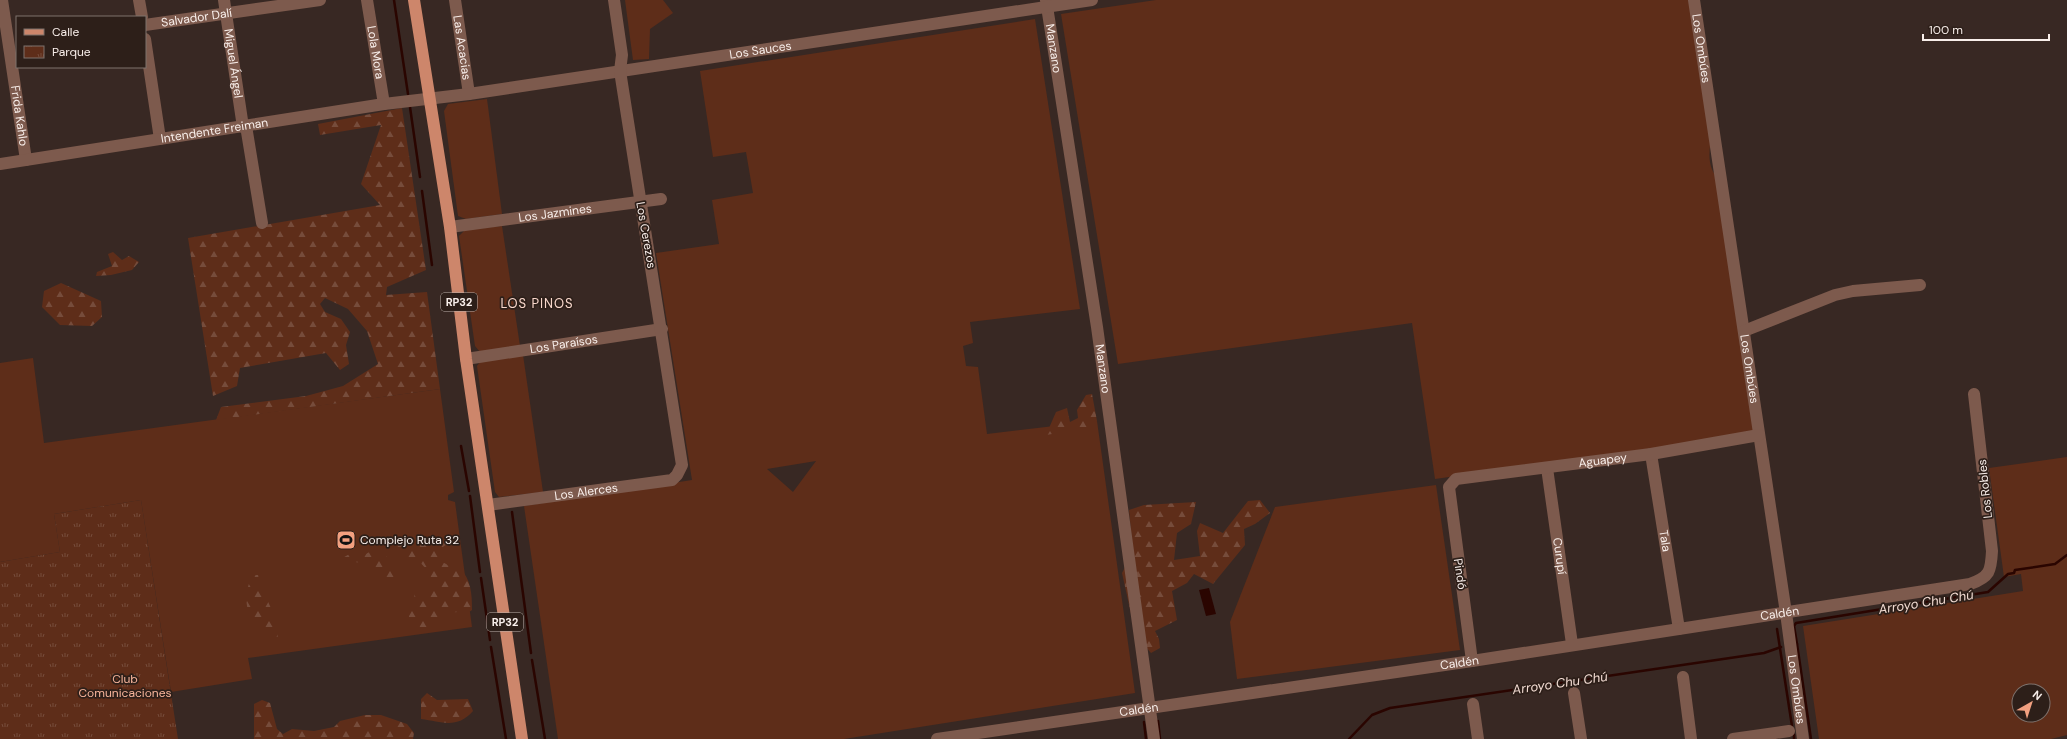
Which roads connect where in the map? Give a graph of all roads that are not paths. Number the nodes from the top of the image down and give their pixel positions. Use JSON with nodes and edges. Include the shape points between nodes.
{"nodes":[{"id":1,"x":2,"y":0,"type":"edge"},
{"id":2,"x":139,"y":0,"type":"edge"},
{"id":3,"x":224,"y":0,"type":"edge"},
{"id":4,"x":320,"y":0,"type":"edge"},
{"id":5,"x":367,"y":0,"type":"edge"},
{"id":6,"x":414,"y":0,"type":"edge"},
{"id":7,"x":455,"y":0,"type":"edge"},
{"id":8,"x":614,"y":0,"type":"edge"},
{"id":9,"x":1092,"y":0,"type":"edge"},
{"id":10,"x":1694,"y":0,"type":"edge"},
{"id":11,"x":1046,"y":3,"type":"edge"},
{"id":12,"x":226,"y":14,"type":"junction"},
{"id":13,"x":142,"y":16,"type":"edge"},
{"id":14,"x":146,"y":25,"type":"edge"},
{"id":15,"x":146,"y":46,"type":"edge"},
{"id":16,"x":9,"y":47,"type":"edge"},
{"id":17,"x":620,"y":70,"type":"junction"},
{"id":18,"x":469,"y":94,"type":"junction"},
{"id":19,"x":429,"y":99,"type":"junction"},
{"id":20,"x":384,"y":104,"type":"junction"},
{"id":21,"x":244,"y":127,"type":"junction"},
{"id":22,"x":160,"y":139,"type":"junction"},
{"id":23,"x":26,"y":160,"type":"junction"},
{"id":24,"x":0,"y":164,"type":"edge"},
{"id":25,"x":661,"y":199,"type":"dead end"},
{"id":26,"x":640,"y":201,"type":"junction"},
{"id":27,"x":262,"y":223,"type":"dead end"},
{"id":28,"x":450,"y":227,"type":"junction"},
{"id":29,"x":1920,"y":285,"type":"dead end"},
{"id":30,"x":662,"y":329,"type":"junction"},
{"id":31,"x":1744,"y":331,"type":"junction"},
{"id":32,"x":466,"y":359,"type":"junction"},
{"id":33,"x":1974,"y":394,"type":"dead end"},
{"id":34,"x":1759,"y":435,"type":"junction"},
{"id":35,"x":1651,"y":454,"type":"junction"},
{"id":36,"x":1547,"y":468,"type":"junction"},
{"id":37,"x":680,"y":470,"type":"joint"},
{"id":38,"x":1449,"y":487,"type":"joint"},
{"id":39,"x":488,"y":506,"type":"junction"},
{"id":40,"x":1981,"y":580,"type":"joint"},
{"id":41,"x":1786,"y":613,"type":"junction"},
{"id":42,"x":1679,"y":629,"type":"junction"},
{"id":43,"x":1572,"y":644,"type":"junction"},
{"id":44,"x":1472,"y":661,"type":"junction"},
{"id":45,"x":1682,"y":677,"type":"dead end"},
{"id":46,"x":1574,"y":693,"type":"dead end"},
{"id":47,"x":1473,"y":704,"type":"dead end"},
{"id":48,"x":1150,"y":708,"type":"junction"},
{"id":49,"x":1790,"y":731,"type":"dead end"},
{"id":50,"x":522,"y":739,"type":"edge"},
{"id":51,"x":937,"y":739,"type":"edge"},
{"id":52,"x":1154,"y":739,"type":"edge"},
{"id":53,"x":1478,"y":739,"type":"edge"},
{"id":54,"x":1581,"y":739,"type":"edge"},
{"id":55,"x":1691,"y":739,"type":"edge"},
{"id":56,"x":1733,"y":739,"type":"edge"},
{"id":57,"x":1803,"y":739,"type":"edge"}],
"edges":[{"from":1,"to":16,"type":"street","name":"Frida Kahlo"},
{"from":2,"to":13,"type":"street"},
{"from":3,"to":12,"type":"street","name":"Miguel Ángel"},
{"from":4,"to":12,"type":"street","name":"Salvador Dalí"},
{"from":5,"to":20,"type":"street","name":"Lola Mora"},
{"from":6,"to":19,"type":"main road","number":"RP32"},
{"from":7,"to":18,"type":"street","name":"Las Acacias"},
{"from":8,"to":17,"type":"street","name":"Los Cerezos","via":[[622,55]]},
{"from":9,"to":11,"type":"street","name":"Los Sauces"},
{"from":10,"to":31,"type":"street","name":"Los Ombúes"},
{"from":11,"to":17,"type":"street","name":"Los Sauces"},
{"from":11,"to":48,"type":"street","name":"Manzano","via":[[1097,327]]},
{"from":12,"to":14,"type":"street","name":"Salvador Dalí"},
{"from":12,"to":21,"type":"street","name":"Miguel Ángel"},
{"from":15,"to":22,"type":"street"},
{"from":16,"to":23,"type":"street","name":"Frida Kahlo"},
{"from":17,"to":18,"type":"street","name":"Los Sauces"},
{"from":17,"to":26,"type":"street","name":"Los Cerezos"},
{"from":18,"to":19,"type":"street","name":"Los Sauces"},
{"from":19,"to":20,"type":"street","name":"Intendente Freiman"},
{"from":19,"to":28,"type":"main road","number":"RP32"},
{"from":20,"to":21,"type":"street","name":"Intendente Freiman"},
{"from":21,"to":22,"type":"street","name":"Intendente Freiman"},
{"from":21,"to":27,"type":"street","name":"Miguel Ángel"},
{"from":22,"to":23,"type":"street","name":"Intendente Freiman"},
{"from":23,"to":24,"type":"street","name":"Intendente Freiman"},
{"from":25,"to":26,"type":"street","name":"Los Jazmines"},
{"from":26,"to":28,"type":"street","name":"Los Jazmines"},
{"from":26,"to":30,"type":"street","name":"Los Cerezos"},
{"from":28,"to":32,"type":"main road","number":"RP32"},
{"from":29,"to":31,"type":"street","via":[[1835,295]]},
{"from":30,"to":32,"type":"street","name":"Los Paraísos"},
{"from":30,"to":37,"type":"street","name":"Los Cerezos","via":[[682,459]]},
{"from":31,"to":34,"type":"street","name":"Los Ombúes"},
{"from":32,"to":39,"type":"main road","number":"RP32"},
{"from":33,"to":40,"type":"street","name":"Los Robles","via":[[1992,551],[1990,571]]},
{"from":34,"to":35,"type":"street","name":"Aguapey"},
{"from":34,"to":41,"type":"street","name":"Los Ombúes"},
{"from":35,"to":36,"type":"street","name":"Aguapey"},
{"from":35,"to":42,"type":"street","name":"Tala"},
{"from":36,"to":38,"type":"street","name":"Aguapey","via":[[1456,479]]},
{"from":36,"to":43,"type":"street","name":"Curupí"},
{"from":37,"to":39,"type":"street","name":"Los Alerces","via":[[672,480]]},
{"from":38,"to":44,"type":"street","name":"Pindó"},
{"from":39,"to":50,"type":"main road","number":"RP32"},
{"from":40,"to":41,"type":"street","name":"Caldén","via":[[1970,584]]},
{"from":41,"to":42,"type":"street","name":"Caldén"},
{"from":41,"to":57,"type":"street","name":"Los Ombúes"},
{"from":42,"to":43,"type":"street","name":"Caldén"},
{"from":43,"to":44,"type":"street","name":"Caldén"},
{"from":44,"to":48,"type":"street","name":"Caldén"},
{"from":45,"to":55,"type":"street"},
{"from":46,"to":54,"type":"street"},
{"from":47,"to":53,"type":"street"},
{"from":48,"to":51,"type":"street","name":"Caldén"},
{"from":48,"to":52,"type":"street","name":"Manzano"},
{"from":49,"to":56,"type":"street"}]}
